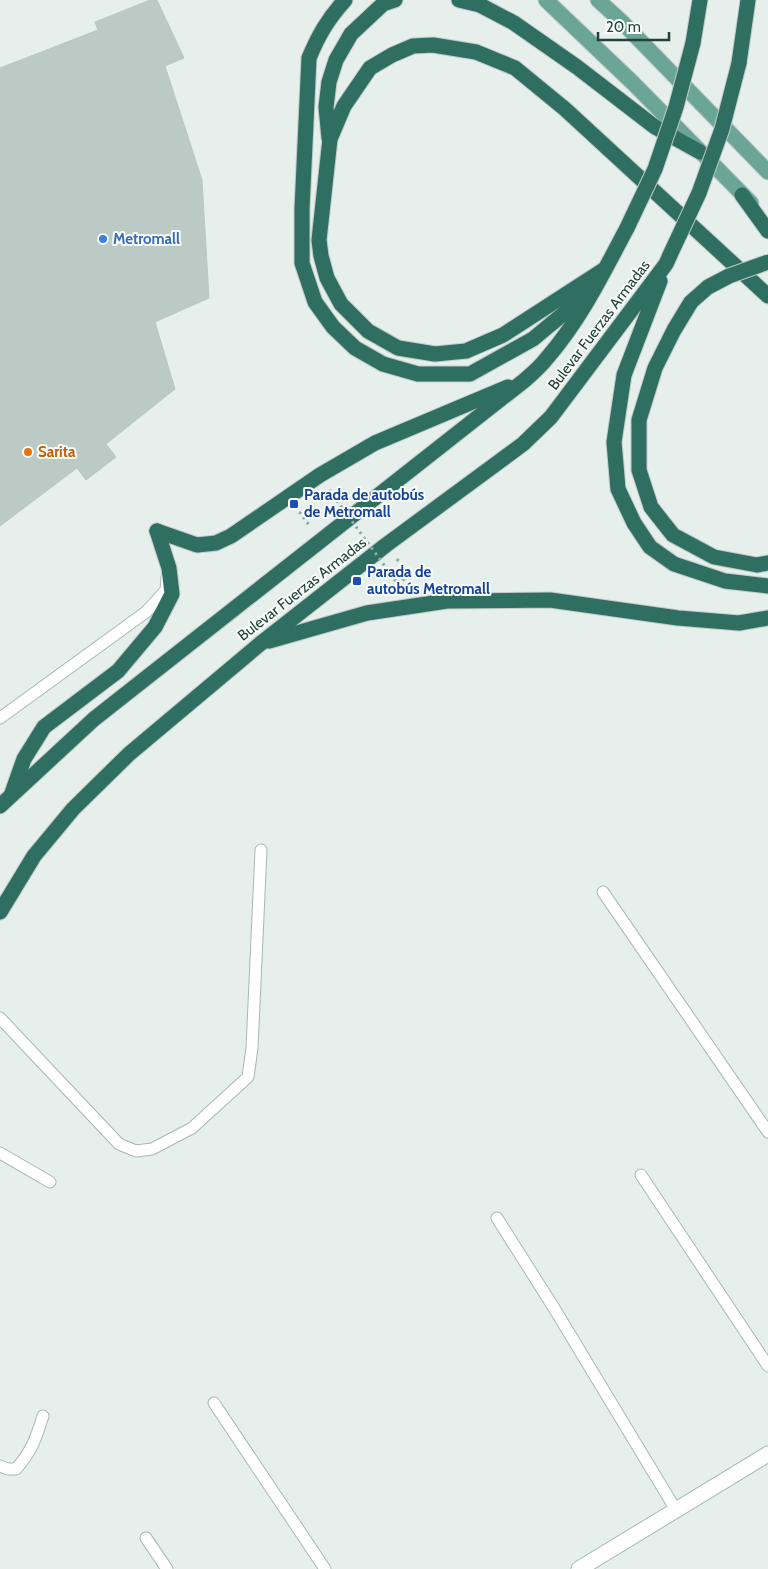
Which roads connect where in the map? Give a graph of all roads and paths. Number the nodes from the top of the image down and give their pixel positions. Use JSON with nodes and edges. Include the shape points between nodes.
{"nodes":[{"id":1,"x":345,"y":0,"type":"edge"},
{"id":2,"x":395,"y":0,"type":"edge"},
{"id":3,"x":459,"y":0,"type":"edge"},
{"id":4,"x":546,"y":0,"type":"edge"},
{"id":5,"x":598,"y":0,"type":"edge"},
{"id":6,"x":700,"y":0,"type":"edge"},
{"id":7,"x":748,"y":0,"type":"edge"},
{"id":8,"x":330,"y":139,"type":"junction"},
{"id":9,"x":700,"y":152,"type":"junction"},
{"id":10,"x":768,"y":172,"type":"edge"},
{"id":11,"x":742,"y":195,"type":"junction"},
{"id":12,"x":768,"y":219,"type":"edge"},
{"id":13,"x":768,"y":231,"type":"edge"},
{"id":14,"x":668,"y":260,"type":"junction"},
{"id":15,"x":768,"y":262,"type":"edge"},
{"id":16,"x":605,"y":269,"type":"junction"},
{"id":17,"x":596,"y":287,"type":"junction"},
{"id":18,"x":768,"y":296,"type":"edge"},
{"id":19,"x":526,"y":380,"type":"junction"},
{"id":20,"x":329,"y":490,"type":"dead end"},
{"id":21,"x":768,"y":563,"type":"edge"},
{"id":22,"x":169,"y":568,"type":"junction"},
{"id":23,"x":409,"y":575,"type":"dead end"},
{"id":24,"x":768,"y":586,"type":"edge"},
{"id":25,"x":768,"y":618,"type":"edge"},
{"id":26,"x":260,"y":644,"type":"junction"},
{"id":27,"x":0,"y":718,"type":"edge"},
{"id":28,"x":11,"y":794,"type":"junction"},
{"id":29,"x":0,"y":806,"type":"edge"},
{"id":30,"x":261,"y":850,"type":"dead end"},
{"id":31,"x":603,"y":892,"type":"dead end"},
{"id":32,"x":0,"y":912,"type":"edge"},
{"id":33,"x":0,"y":1018,"type":"edge"},
{"id":34,"x":768,"y":1132,"type":"edge"},
{"id":35,"x":0,"y":1154,"type":"edge"},
{"id":36,"x":641,"y":1175,"type":"dead end"},
{"id":37,"x":50,"y":1182,"type":"dead end"},
{"id":38,"x":497,"y":1218,"type":"dead end"},
{"id":39,"x":768,"y":1366,"type":"edge"},
{"id":40,"x":214,"y":1403,"type":"dead end"},
{"id":41,"x":42,"y":1416,"type":"dead end"},
{"id":42,"x":768,"y":1454,"type":"edge"},
{"id":43,"x":0,"y":1466,"type":"edge"},
{"id":44,"x":676,"y":1510,"type":"junction"},
{"id":45,"x":146,"y":1538,"type":"dead end"},
{"id":46,"x":167,"y":1569,"type":"edge"},
{"id":47,"x":325,"y":1569,"type":"edge"},
{"id":48,"x":579,"y":1569,"type":"edge"}],
"edges":[{"from":1,"to":17,"type":"highway","via":[[330,16],[309,58],[302,209],[302,263],[315,302],[333,327],[355,348],[383,364],[418,374],[470,374],[533,340]]},
{"from":2,"to":8,"type":"highway","via":[[383,4],[352,34],[336,60],[326,107]]},
{"from":3,"to":9,"type":"highway","via":[[480,5],[514,23],[655,127]]},
{"from":4,"to":9,"type":"main road"},
{"from":5,"to":10,"type":"main road"},
{"from":6,"to":16,"type":"highway","name":"Bulevar Fuerzas Armadas","bridge":true,"via":[[693,43],[676,107],[655,169]]},
{"from":7,"to":14,"type":"highway","name":"Bulevar Fuerzas Armadas","bridge":true,"via":[[739,63],[722,129],[699,193]]},
{"from":8,"to":16,"type":"highway","via":[[319,240],[326,278],[341,304],[368,331],[398,348],[435,354],[466,350],[503,334]]},
{"from":8,"to":18,"type":"highway","via":[[344,106],[370,68],[413,46],[432,45],[476,52],[515,68],[565,109]]},
{"from":9,"to":11,"type":"main road"},
{"from":11,"to":12,"type":"main road"},
{"from":11,"to":13,"type":"highway"},
{"from":14,"to":24,"type":"highway","via":[[624,375],[614,442],[618,489],[650,547],[674,564],[725,581]]},
{"from":14,"to":26,"type":"highway","name":"Bulevar Fuerzas Armadas","via":[[551,417],[523,444],[386,545]]},
{"from":15,"to":21,"type":"highway","bridge":true,"via":[[729,276],[708,287],[691,302],[655,368],[639,420],[639,470],[651,507],[674,535],[714,558],[757,565]]},
{"from":16,"to":17,"type":"highway","name":"Bulevar Fuerzas Armadas"},
{"from":17,"to":19,"type":"highway","name":"Bulevar Fuerzas Armadas","via":[[552,352]]},
{"from":19,"to":22,"type":"highway","via":[[375,443],[320,475],[231,536],[197,545],[157,531]]},
{"from":19,"to":28,"type":"highway","name":"Bulevar Fuerzas Armadas","via":[[94,719]]},
{"from":20,"to":23,"type":"path","bridge":true,"via":[[398,584]]},
{"from":22,"to":27,"type":"lane","via":[[166,590],[146,612]]},
{"from":22,"to":28,"type":"highway","via":[[172,594],[155,627],[118,672],[44,727],[24,758]]},
{"from":25,"to":26,"type":"highway","via":[[739,623],[550,600],[447,601],[367,612]]},
{"from":26,"to":32,"type":"highway","name":"Bulevar Fuerzas Armadas","via":[[129,754],[73,809],[34,856]]},
{"from":28,"to":29,"type":"highway","name":"Bulevar Fuerzas Armadas"},
{"from":30,"to":33,"type":"lane","via":[[248,1077],[192,1128],[152,1149],[136,1151],[119,1144]]},
{"from":31,"to":34,"type":"lane"},
{"from":35,"to":37,"type":"lane"},
{"from":36,"to":39,"type":"lane"},
{"from":38,"to":44,"type":"lane"},
{"from":40,"to":47,"type":"lane"},
{"from":41,"to":43,"type":"lane","via":[[36,1440],[26,1458],[16,1469]]},
{"from":42,"to":44,"type":"street"},
{"from":44,"to":48,"type":"street"},
{"from":45,"to":46,"type":"lane"}]}
